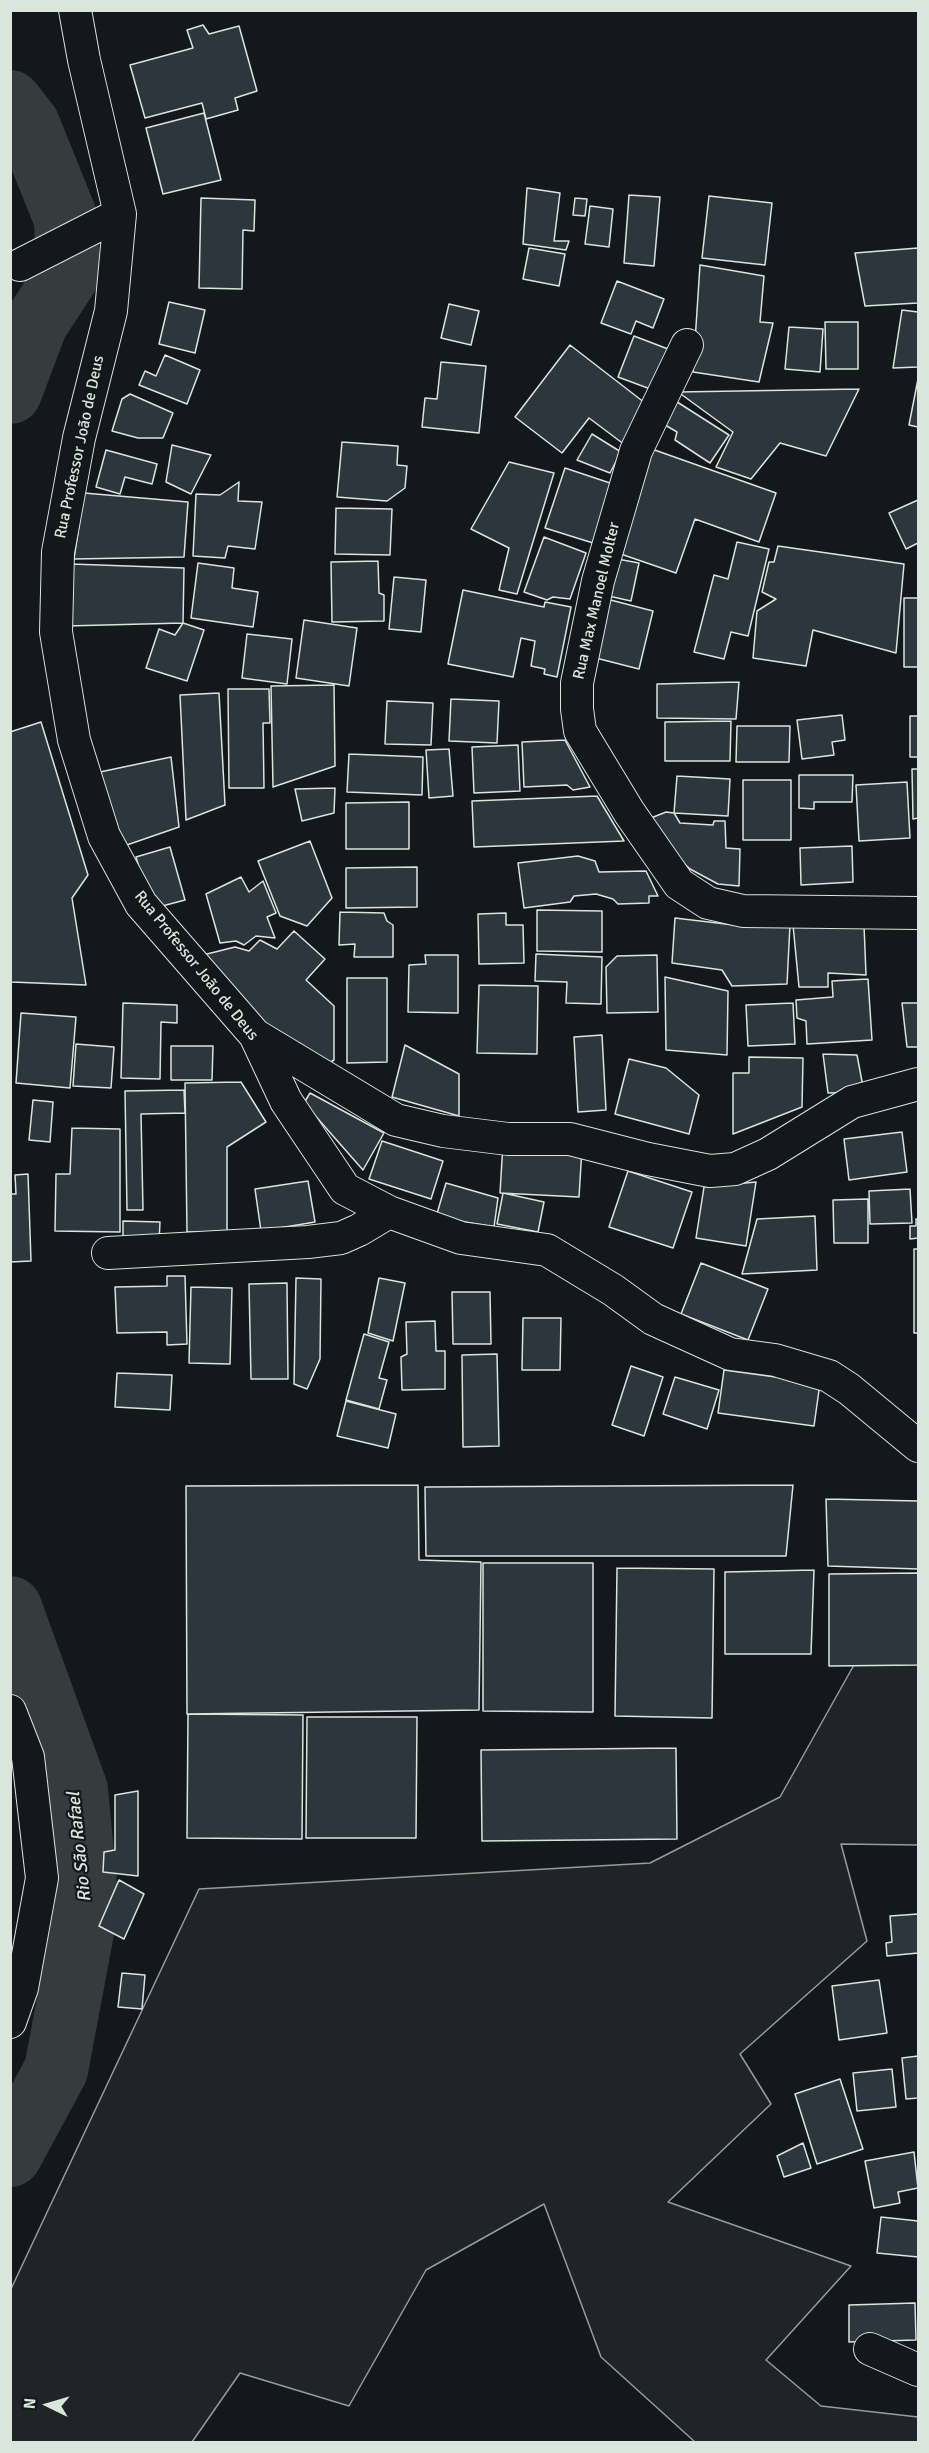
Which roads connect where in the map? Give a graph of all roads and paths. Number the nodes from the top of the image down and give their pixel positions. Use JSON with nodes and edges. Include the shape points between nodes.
{"nodes":[{"id":1,"x":75,"y":10,"type":"edge"},
{"id":2,"x":120,"y":214,"type":"junction"},
{"id":3,"x":14,"y":266,"type":"edge"},
{"id":4,"x":687,"y":345,"type":"dead end"},
{"id":5,"x":918,"y":913,"type":"edge"},
{"id":6,"x":255,"y":1035,"type":"junction"},
{"id":7,"x":918,"y":1084,"type":"edge"},
{"id":8,"x":389,"y":1212,"type":"junction"},
{"id":9,"x":108,"y":1253,"type":"dead end"},
{"id":10,"x":918,"y":1446,"type":"edge"},
{"id":11,"x":10,"y":1711,"type":"edge"},
{"id":12,"x":10,"y":2022,"type":"edge"},
{"id":13,"x":870,"y":2349,"type":"dead end"},
{"id":14,"x":918,"y":2370,"type":"edge"}],
"edges":[{"from":1,"to":2,"type":"street","name":"Rua Professor João de Deus"},
{"from":2,"to":3,"type":"street"},
{"from":2,"to":6,"type":"street","name":"Rua Professor João de Deus","via":[[111,312],[79,438],[58,552],[56,632],[74,740],[104,836],[141,904]]},
{"from":4,"to":5,"type":"street","name":"Rua Max Manoel Molter","via":[[636,452],[598,581],[577,684],[580,731],[629,813],[679,884],[708,903],[742,911]]},
{"from":6,"to":7,"type":"street","via":[[396,1120],[508,1139],[570,1139],[710,1171],[735,1169],[768,1154],[852,1102]]},
{"from":6,"to":8,"type":"street","name":"Rua Professor João de Deus","via":[[286,1101],[345,1189]]},
{"from":8,"to":9,"type":"street","via":[[341,1238]]},
{"from":8,"to":10,"type":"street","name":"Rua Professor João de Deus","via":[[461,1238],[547,1250],[653,1319],[730,1354],[775,1360],[829,1376]]},
{"from":11,"to":12,"type":"street","via":[[28,1757],[42,1878],[22,1988]]},
{"from":13,"to":14,"type":"street"}]}
